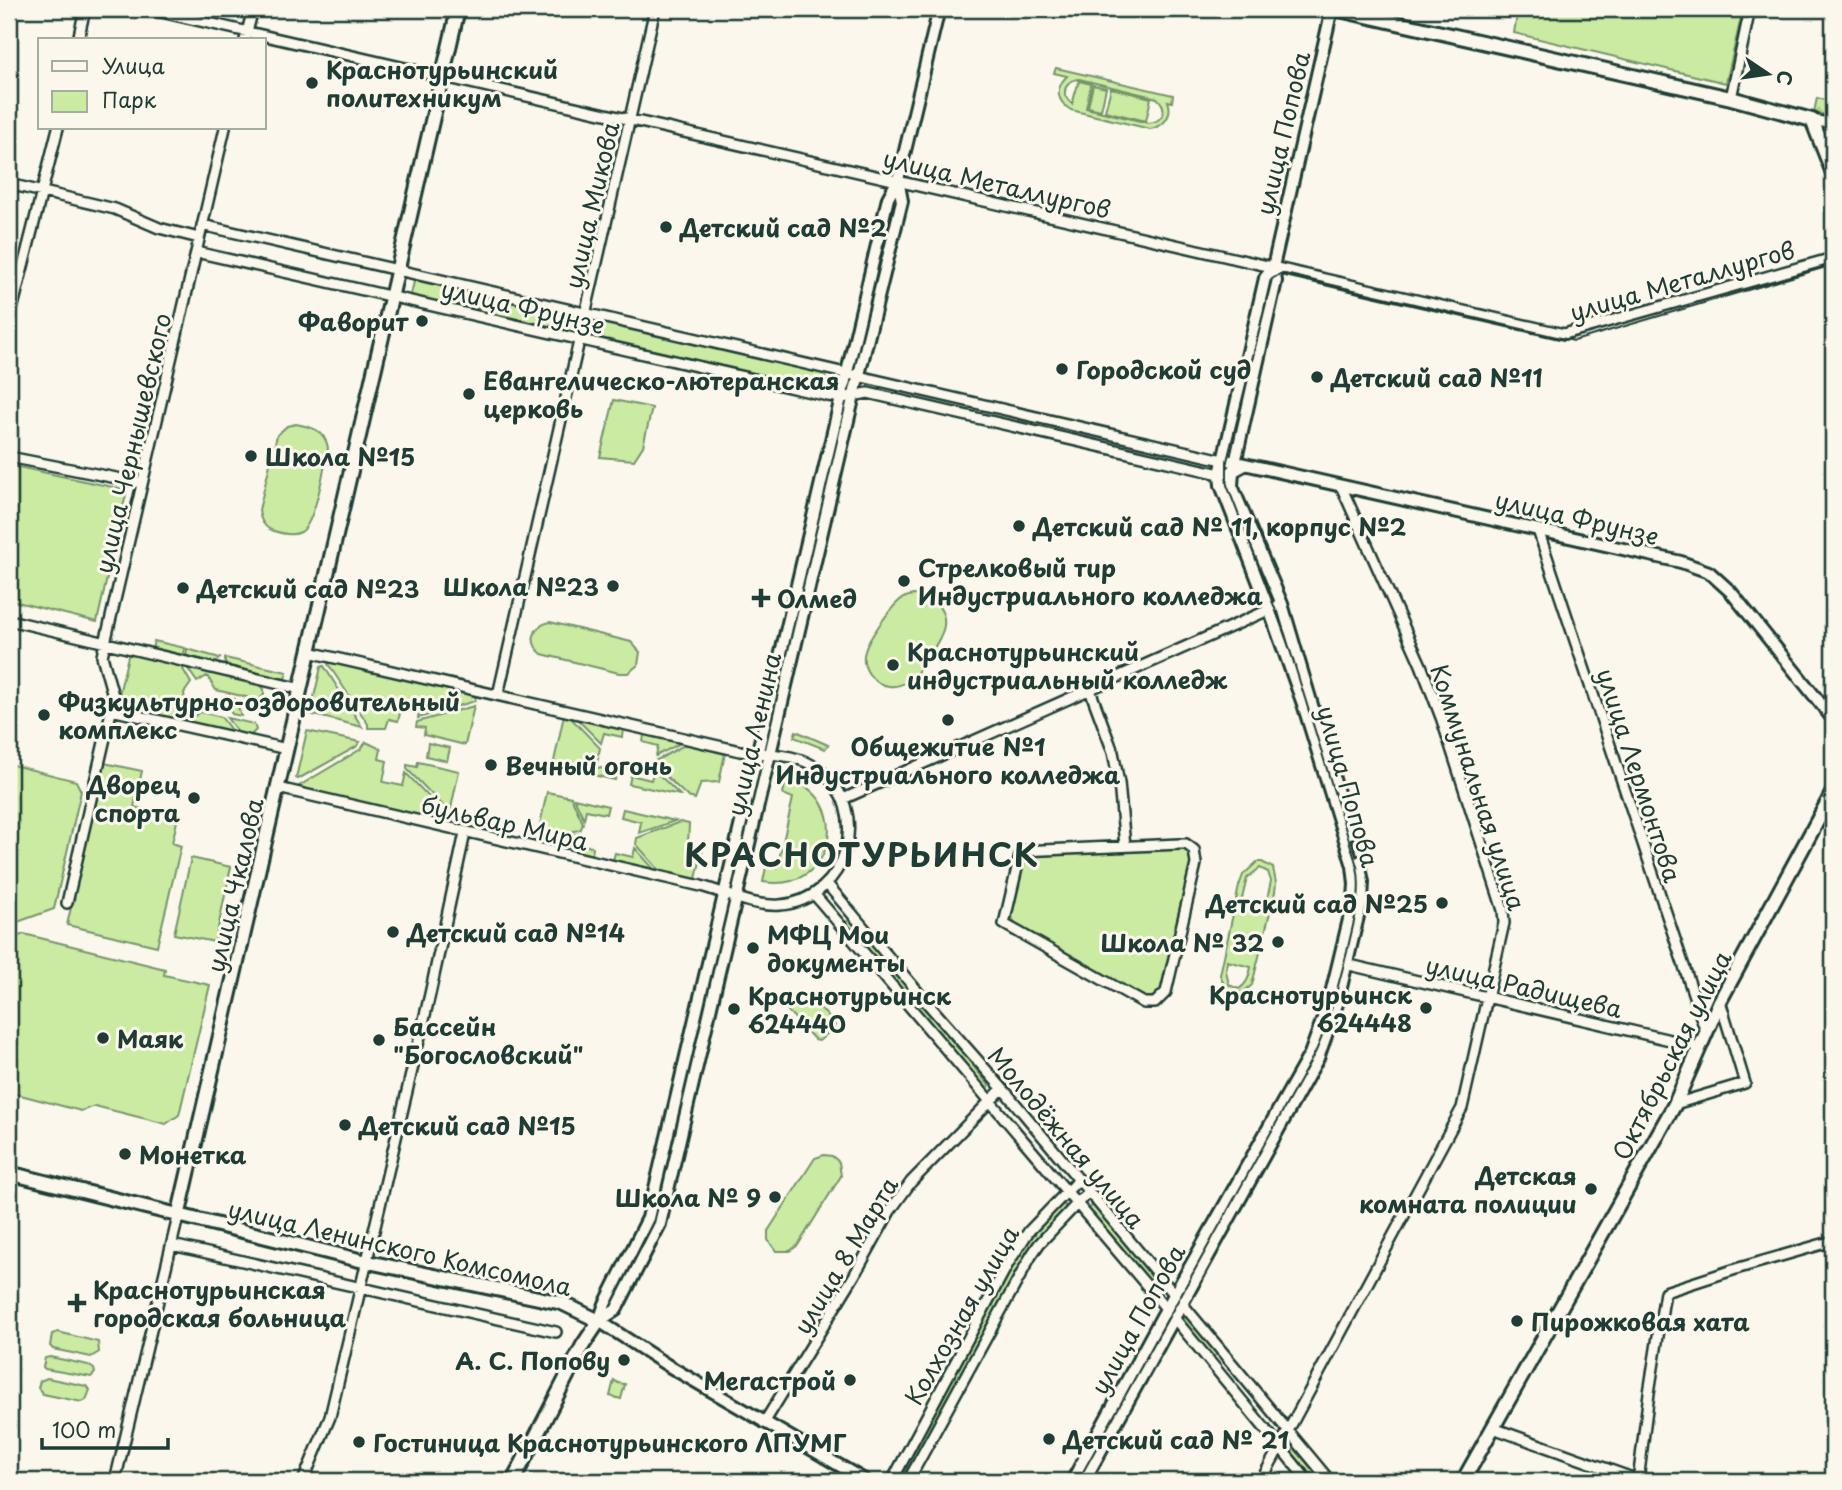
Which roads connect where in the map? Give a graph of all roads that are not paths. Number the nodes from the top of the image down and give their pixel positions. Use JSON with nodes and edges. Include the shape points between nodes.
{"nodes":[{"id":1,"x":85,"y":9,"type":"edge"},
{"id":2,"x":148,"y":9,"type":"edge"},
{"id":3,"x":253,"y":9,"type":"edge"},
{"id":4,"x":458,"y":9,"type":"edge"},
{"id":5,"x":655,"y":9,"type":"edge"},
{"id":6,"x":939,"y":9,"type":"edge"},
{"id":7,"x":1334,"y":9,"type":"edge"},
{"id":8,"x":1750,"y":9,"type":"edge"},
{"id":9,"x":246,"y":36,"type":"edge"},
{"id":10,"x":78,"y":38,"type":"edge"},
{"id":11,"x":266,"y":40,"type":"edge"},
{"id":12,"x":442,"y":77,"type":"junction"},
{"id":13,"x":1731,"y":98,"type":"junction"},
{"id":14,"x":631,"y":118,"type":"junction"},
{"id":15,"x":1812,"y":120,"type":"junction"},
{"id":16,"x":1833,"y":124,"type":"edge"},
{"id":17,"x":58,"y":130,"type":"edge"},
{"id":18,"x":225,"y":130,"type":"edge"},
{"id":19,"x":1833,"y":173,"type":"edge"},
{"id":20,"x":898,"y":180,"type":"junction"},
{"id":21,"x":9,"y":184,"type":"edge"},
{"id":22,"x":43,"y":192,"type":"junction"},
{"id":23,"x":202,"y":225,"type":"junction"},
{"id":24,"x":199,"y":238,"type":"junction"},
{"id":25,"x":196,"y":252,"type":"junction"},
{"id":26,"x":1833,"y":257,"type":"edge"},
{"id":27,"x":1273,"y":267,"type":"junction"},
{"id":28,"x":398,"y":269,"type":"junction"},
{"id":29,"x":391,"y":298,"type":"junction"},
{"id":30,"x":586,"y":312,"type":"junction"},
{"id":31,"x":9,"y":322,"type":"edge"},
{"id":32,"x":580,"y":341,"type":"junction"},
{"id":33,"x":853,"y":374,"type":"junction"},
{"id":34,"x":854,"y":395,"type":"junction"},
{"id":35,"x":842,"y":398,"type":"junction"},
{"id":36,"x":9,"y":457,"type":"edge"},
{"id":37,"x":1223,"y":460,"type":"junction"},
{"id":38,"x":1238,"y":466,"type":"junction"},
{"id":39,"x":1220,"y":474,"type":"junction"},
{"id":40,"x":142,"y":484,"type":"junction"},
{"id":41,"x":1341,"y":486,"type":"junction"},
{"id":42,"x":1538,"y":530,"type":"junction"},
{"id":43,"x":1282,"y":604,"type":"junction"},
{"id":44,"x":1269,"y":610,"type":"junction"},
{"id":45,"x":9,"y":620,"type":"edge"},
{"id":46,"x":105,"y":643,"type":"junction"},
{"id":47,"x":315,"y":653,"type":"junction"},
{"id":48,"x":301,"y":689,"type":"junction"},
{"id":49,"x":1090,"y":690,"type":"junction"},
{"id":50,"x":498,"y":695,"type":"junction"},
{"id":51,"x":111,"y":710,"type":"junction"},
{"id":52,"x":1833,"y":719,"type":"edge"},
{"id":53,"x":763,"y":731,"type":"junction"},
{"id":54,"x":775,"y":734,"type":"junction"},
{"id":55,"x":286,"y":749,"type":"junction"},
{"id":56,"x":758,"y":754,"type":"junction"},
{"id":57,"x":770,"y":754,"type":"junction"},
{"id":58,"x":278,"y":788,"type":"junction"},
{"id":59,"x":1833,"y":792,"type":"edge"},
{"id":60,"x":843,"y":799,"type":"junction"},
{"id":61,"x":465,"y":833,"type":"junction"},
{"id":62,"x":1125,"y":846,"type":"junction"},
{"id":63,"x":827,"y":884,"type":"junction"},
{"id":64,"x":725,"y":893,"type":"junction"},
{"id":65,"x":814,"y":894,"type":"junction"},
{"id":66,"x":736,"y":897,"type":"junction"},
{"id":67,"x":67,"y":903,"type":"dead end"},
{"id":68,"x":720,"y":912,"type":"junction"},
{"id":69,"x":732,"y":915,"type":"junction"},
{"id":70,"x":1343,"y":963,"type":"junction"},
{"id":71,"x":1488,"y":997,"type":"junction"},
{"id":72,"x":1720,"y":1001,"type":"junction"},
{"id":73,"x":1706,"y":1032,"type":"junction"},
{"id":74,"x":1700,"y":1047,"type":"junction"},
{"id":75,"x":1003,"y":1089,"type":"junction"},
{"id":76,"x":991,"y":1102,"type":"junction"},
{"id":77,"x":1675,"y":1104,"type":"junction"},
{"id":78,"x":9,"y":1173,"type":"edge"},
{"id":79,"x":1079,"y":1180,"type":"junction"},
{"id":80,"x":1089,"y":1191,"type":"junction"},
{"id":81,"x":1067,"y":1193,"type":"junction"},
{"id":82,"x":1076,"y":1204,"type":"junction"},
{"id":83,"x":178,"y":1217,"type":"junction"},
{"id":84,"x":1833,"y":1241,"type":"edge"},
{"id":85,"x":172,"y":1245,"type":"junction"},
{"id":86,"x":366,"y":1261,"type":"junction"},
{"id":87,"x":359,"y":1287,"type":"junction"},
{"id":88,"x":1178,"y":1297,"type":"junction"},
{"id":89,"x":1169,"y":1313,"type":"junction"},
{"id":90,"x":599,"y":1321,"type":"junction"},
{"id":91,"x":556,"y":1332,"type":"dead end"},
{"id":92,"x":764,"y":1423,"type":"junction"},
{"id":93,"x":1493,"y":1428,"type":"junction"},
{"id":94,"x":1288,"y":1430,"type":"junction"},
{"id":95,"x":1279,"y":1446,"type":"junction"},
{"id":96,"x":115,"y":1481,"type":"edge"},
{"id":97,"x":303,"y":1481,"type":"edge"},
{"id":98,"x":513,"y":1481,"type":"edge"},
{"id":99,"x":866,"y":1481,"type":"edge"},
{"id":100,"x":892,"y":1481,"type":"edge"},
{"id":101,"x":908,"y":1481,"type":"edge"},
{"id":102,"x":1072,"y":1481,"type":"edge"},
{"id":103,"x":1084,"y":1481,"type":"edge"},
{"id":104,"x":1261,"y":1481,"type":"edge"},
{"id":105,"x":1308,"y":1481,"type":"edge"},
{"id":106,"x":1330,"y":1481,"type":"edge"},
{"id":107,"x":1463,"y":1481,"type":"edge"},
{"id":108,"x":1639,"y":1481,"type":"edge"}],
"edges":[{"from":1,"to":10,"type":"street"},
{"from":2,"to":9,"type":"street","name":"улица Металлургов"},
{"from":3,"to":9,"type":"street"},
{"from":4,"to":12,"type":"main road"},
{"from":5,"to":14,"type":"street","name":"улица Микова"},
{"from":6,"to":20,"type":"street","name":"улица Ленина"},
{"from":7,"to":13,"type":"main road"},
{"from":7,"to":27,"type":"street","name":"улица Попова"},
{"from":8,"to":13,"type":"street"},
{"from":11,"to":12,"type":"street","name":"улица Металлургов"},
{"from":12,"to":14,"type":"street","name":"улица Металлургов"},
{"from":12,"to":28,"type":"main road"},
{"from":13,"to":15,"type":"main road"},
{"from":14,"to":20,"type":"street","name":"улица Металлургов"},
{"from":14,"to":30,"type":"street","name":"улица Микова"},
{"from":15,"to":16,"type":"street"},
{"from":15,"to":19,"type":"main road"},
{"from":17,"to":22,"type":"street"},
{"from":18,"to":23,"type":"street"},
{"from":20,"to":27,"type":"street","name":"улица Металлургов"},
{"from":20,"to":33,"type":"street","name":"улица Ленина","via":[[902,201]]},
{"from":21,"to":22,"type":"street"},
{"from":22,"to":24,"type":"street","via":[[115,209],[159,228]]},
{"from":22,"to":31,"type":"street"},
{"from":23,"to":24,"type":"street","name":"улица Чернышевского"},
{"from":23,"to":28,"type":"street","name":"улица Фрунзе"},
{"from":24,"to":25,"type":"street","name":"улица Чернышевского"},
{"from":25,"to":29,"type":"street","name":"улица Фрунзе"},
{"from":25,"to":40,"type":"street","name":"улица Чернышевского"},
{"from":26,"to":27,"type":"street","name":"улица Металлургов","via":[[1564,334]]},
{"from":27,"to":37,"type":"street","name":"улица Попова","via":[[1265,278]]},
{"from":27,"to":38,"type":"street","name":"улица Попова","via":[[1276,281]]},
{"from":28,"to":29,"type":"main road","name":"улица Чкалова"},
{"from":28,"to":30,"type":"street","name":"улица Фрунзе"},
{"from":29,"to":32,"type":"street","name":"улица Фрунзе"},
{"from":29,"to":47,"type":"main road","name":"улица Чкалова"},
{"from":30,"to":32,"type":"street","name":"улица Микова"},
{"from":30,"to":33,"type":"street","name":"улица Фрунзе"},
{"from":32,"to":35,"type":"street","name":"улица Фрунзе"},
{"from":32,"to":50,"type":"street","name":"улица Микова"},
{"from":33,"to":34,"type":"street","name":"улица Ленина"},
{"from":33,"to":35,"type":"street","name":"улица Ленина"},
{"from":33,"to":37,"type":"street","name":"улица Фрунзе"},
{"from":34,"to":35,"type":"street","name":"улица Фрунзе"},
{"from":34,"to":39,"type":"street","name":"улица Фрунзе","via":[[868,393]]},
{"from":34,"to":54,"type":"street","name":"улица Ленина"},
{"from":35,"to":53,"type":"street","name":"улица Ленина"},
{"from":36,"to":40,"type":"street"},
{"from":37,"to":38,"type":"street","name":"улица Фрунзе"},
{"from":37,"to":39,"type":"street","name":"улица Попова"},
{"from":38,"to":39,"type":"street","name":"улица Фрунзе"},
{"from":38,"to":41,"type":"street","name":"улица Фрунзе"},
{"from":38,"to":43,"type":"street","name":"улица Попова","via":[[1233,486]]},
{"from":39,"to":44,"type":"street","name":"улица Попова"},
{"from":40,"to":46,"type":"street","name":"улица Чернышевского"},
{"from":41,"to":42,"type":"street","name":"улица Фрунзе"},
{"from":41,"to":71,"type":"street","name":"Коммунальная улица","via":[[1421,665],[1503,910]]},
{"from":42,"to":52,"type":"street","name":"улица Фрунзе","via":[[1709,572],[1731,592]]},
{"from":42,"to":73,"type":"street","name":"улица Лермонтова"},
{"from":43,"to":44,"type":"street"},
{"from":43,"to":70,"type":"street","name":"улица Попова","via":[[1362,873],[1362,900]]},
{"from":44,"to":49,"type":"street"},
{"from":44,"to":70,"type":"street","name":"улица Попова","via":[[1355,875]]},
{"from":45,"to":46,"type":"street"},
{"from":46,"to":48,"type":"street"},
{"from":46,"to":51,"type":"street","name":"улица Чернышевского","via":[[102,656],[114,699]]},
{"from":47,"to":48,"type":"main road","name":"улица Чкалова"},
{"from":47,"to":50,"type":"street"},
{"from":48,"to":55,"type":"main road","name":"улица Чкалова"},
{"from":49,"to":60,"type":"street"},
{"from":49,"to":62,"type":"street","via":[[1113,752]]},
{"from":50,"to":56,"type":"street"},
{"from":51,"to":55,"type":"street"},
{"from":51,"to":67,"type":"street","name":"улица Чернышевского"},
{"from":53,"to":54,"type":"street"},
{"from":53,"to":56,"type":"street","name":"улица Ленина"},
{"from":54,"to":57,"type":"street","name":"улица Ленина"},
{"from":55,"to":58,"type":"main road","name":"улица Чкалова"},
{"from":56,"to":57,"type":"street"},
{"from":56,"to":64,"type":"street","name":"улица Ленина"},
{"from":57,"to":60,"type":"street","via":[[809,763]]},
{"from":57,"to":66,"type":"street","name":"улица Ленина"},
{"from":58,"to":61,"type":"street","name":"бульвар Мира"},
{"from":58,"to":83,"type":"main road","name":"улица Чкалова"},
{"from":59,"to":72,"type":"main road","name":"Октябрьская улица"},
{"from":60,"to":63,"type":"street","via":[[848,847]]},
{"from":61,"to":64,"type":"street","name":"бульвар Мира"},
{"from":61,"to":86,"type":"street"},
{"from":62,"to":62,"type":"street","via":[[1021,851],[1004,925],[1143,1003],[1155,1003],[1166,992],[1196,856],[1186,844]]},
{"from":63,"to":65,"type":"street"},
{"from":63,"to":75,"type":"street","name":"Молодёжная улица"},
{"from":64,"to":66,"type":"street","name":"бульвар Мира"},
{"from":64,"to":68,"type":"street","name":"улица Ленина"},
{"from":65,"to":66,"type":"street","name":"бульвар Мира","via":[[777,905]]},
{"from":65,"to":76,"type":"street","name":"Молодёжная улица"},
{"from":66,"to":69,"type":"street","name":"улица Ленина"},
{"from":68,"to":69,"type":"street"},
{"from":68,"to":90,"type":"street","name":"улица Ленина","via":[[648,1218]]},
{"from":69,"to":90,"type":"street","name":"улица Ленина","via":[[660,1224],[617,1310]]},
{"from":70,"to":71,"type":"street","name":"улица Радищева"},
{"from":70,"to":88,"type":"street","name":"улица Попова","via":[[1310,1054]]},
{"from":71,"to":74,"type":"street","name":"улица Радищева"},
{"from":71,"to":94,"type":"street","name":"Коммунальная улица","via":[[1462,1108]]},
{"from":72,"to":73,"type":"main road","name":"Октябрьская улица"},
{"from":72,"to":77,"type":"street","via":[[1745,1083]]},
{"from":73,"to":74,"type":"main road","name":"Октябрьская улица"},
{"from":74,"to":77,"type":"main road","name":"Октябрьская улица"},
{"from":75,"to":76,"type":"street","name":"улица 8 Марта"},
{"from":75,"to":79,"type":"street","name":"Молодёжная улица"},
{"from":76,"to":81,"type":"street","name":"Молодёжная улица"},
{"from":76,"to":92,"type":"street","name":"улица 8 Марта","via":[[904,1192]]},
{"from":77,"to":93,"type":"main road","name":"Октябрьская улица"},
{"from":78,"to":83,"type":"main road","name":"улица Ленинского Комсомола"},
{"from":79,"to":80,"type":"street","name":"Молодёжная улица"},
{"from":79,"to":81,"type":"street","name":"Колхозная улица"},
{"from":80,"to":82,"type":"street","name":"Колхозная улица"},
{"from":80,"to":88,"type":"street","name":"Молодёжная улица"},
{"from":81,"to":82,"type":"street","name":"Молодёжная улица"},
{"from":81,"to":100,"type":"street","name":"Колхозная улица","via":[[1029,1231],[1009,1262]]},
{"from":82,"to":89,"type":"street","name":"Молодёжная улица"},
{"from":82,"to":101,"type":"street","name":"Колхозная улица","via":[[1031,1256]]},
{"from":83,"to":85,"type":"street","name":"улица Чкалова"},
{"from":83,"to":86,"type":"main road","name":"улица Ленинского Комсомола"},
{"from":84,"to":108,"type":"street","via":[[1665,1293]]},
{"from":85,"to":87,"type":"street","name":"улица Ленинского Комсомола"},
{"from":85,"to":96,"type":"street","name":"улица Чкалова"},
{"from":86,"to":87,"type":"street"},
{"from":86,"to":90,"type":"main road","name":"улица Ленинского Комсомола","via":[[562,1303]]},
{"from":87,"to":91,"type":"street","name":"улица Ленинского Комсомола"},
{"from":87,"to":97,"type":"street","via":[[330,1417]]},
{"from":88,"to":89,"type":"street","name":"улица Попова"},
{"from":88,"to":94,"type":"street","name":"Молодёжная улица"},
{"from":89,"to":95,"type":"street","name":"Молодёжная улица"},
{"from":89,"to":102,"type":"street","name":"улица Попова"},
{"from":89,"to":103,"type":"street","name":"улица Попова"},
{"from":90,"to":92,"type":"street","name":"улица Ленинского Комсомола"},
{"from":90,"to":98,"type":"main road","name":"улица Ленина"},
{"from":92,"to":99,"type":"street","name":"улица Ленинского Комсомола"},
{"from":93,"to":107,"type":"main road","name":"Октябрьская улица"},
{"from":93,"to":108,"type":"street"},
{"from":94,"to":95,"type":"street","name":"Коммунальная улица"},
{"from":94,"to":106,"type":"street","name":"Молодёжная улица"},
{"from":95,"to":104,"type":"street","name":"Коммунальная улица"},
{"from":95,"to":105,"type":"street","name":"Молодёжная улица"}]}
